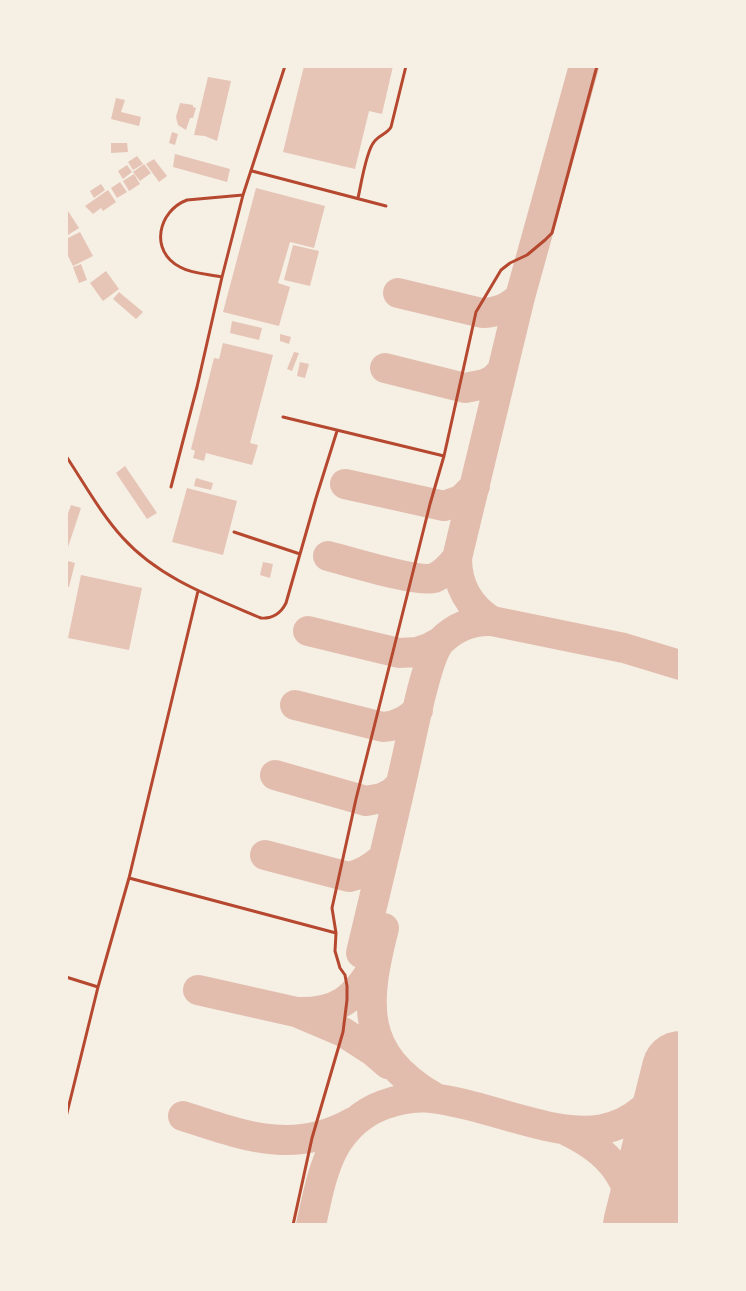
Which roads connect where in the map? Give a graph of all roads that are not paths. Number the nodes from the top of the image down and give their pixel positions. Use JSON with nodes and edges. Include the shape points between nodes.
{"nodes":[{"id":1,"x":284,"y":66,"type":"edge"},
{"id":2,"x":406,"y":66,"type":"edge"},
{"id":3,"x":597,"y":66,"type":"edge"},
{"id":4,"x":252,"y":171,"type":"junction"},
{"id":5,"x":244,"y":195,"type":"junction"},
{"id":6,"x":358,"y":198,"type":"junction"},
{"id":7,"x":386,"y":206,"type":"dead end"},
{"id":8,"x":222,"y":277,"type":"junction"},
{"id":9,"x":283,"y":417,"type":"dead end"},
{"id":10,"x":337,"y":431,"type":"junction"},
{"id":11,"x":66,"y":456,"type":"edge"},
{"id":12,"x":444,"y":456,"type":"junction"},
{"id":13,"x":171,"y":487,"type":"dead end"},
{"id":14,"x":234,"y":532,"type":"dead end"},
{"id":15,"x":300,"y":554,"type":"junction"},
{"id":16,"x":198,"y":591,"type":"junction"},
{"id":17,"x":129,"y":878,"type":"junction"},
{"id":18,"x":336,"y":933,"type":"junction"},
{"id":19,"x":66,"y":977,"type":"edge"},
{"id":20,"x":98,"y":987,"type":"junction"},
{"id":21,"x":66,"y":1117,"type":"edge"},
{"id":22,"x":293,"y":1225,"type":"edge"}],
"edges":[{"from":1,"to":4,"type":"lane"},
{"from":2,"to":6,"type":"lane","via":[[392,126],[371,146]]},
{"from":3,"to":12,"type":"lane","via":[[552,233],[527,255],[500,270],[476,312]]},
{"from":4,"to":5,"type":"lane"},
{"from":4,"to":6,"type":"lane"},
{"from":5,"to":8,"type":"lane"},
{"from":5,"to":8,"type":"lane","via":[[180,202],[169,211],[162,224],[162,246],[174,263],[186,270]]},
{"from":6,"to":7,"type":"lane"},
{"from":8,"to":13,"type":"lane"},
{"from":9,"to":10,"type":"lane"},
{"from":10,"to":12,"type":"lane"},
{"from":10,"to":15,"type":"lane"},
{"from":11,"to":16,"type":"lane","via":[[128,542],[156,566]]},
{"from":12,"to":18,"type":"lane","via":[[354,808],[332,908]]},
{"from":14,"to":15,"type":"lane"},
{"from":15,"to":16,"type":"lane","via":[[286,603],[272,617],[261,618]]},
{"from":16,"to":17,"type":"lane"},
{"from":17,"to":18,"type":"lane"},
{"from":17,"to":20,"type":"lane"},
{"from":18,"to":22,"type":"lane","via":[[335,950],[347,986],[342,1032],[312,1138]]},
{"from":19,"to":20,"type":"lane"},
{"from":20,"to":21,"type":"lane"}]}
